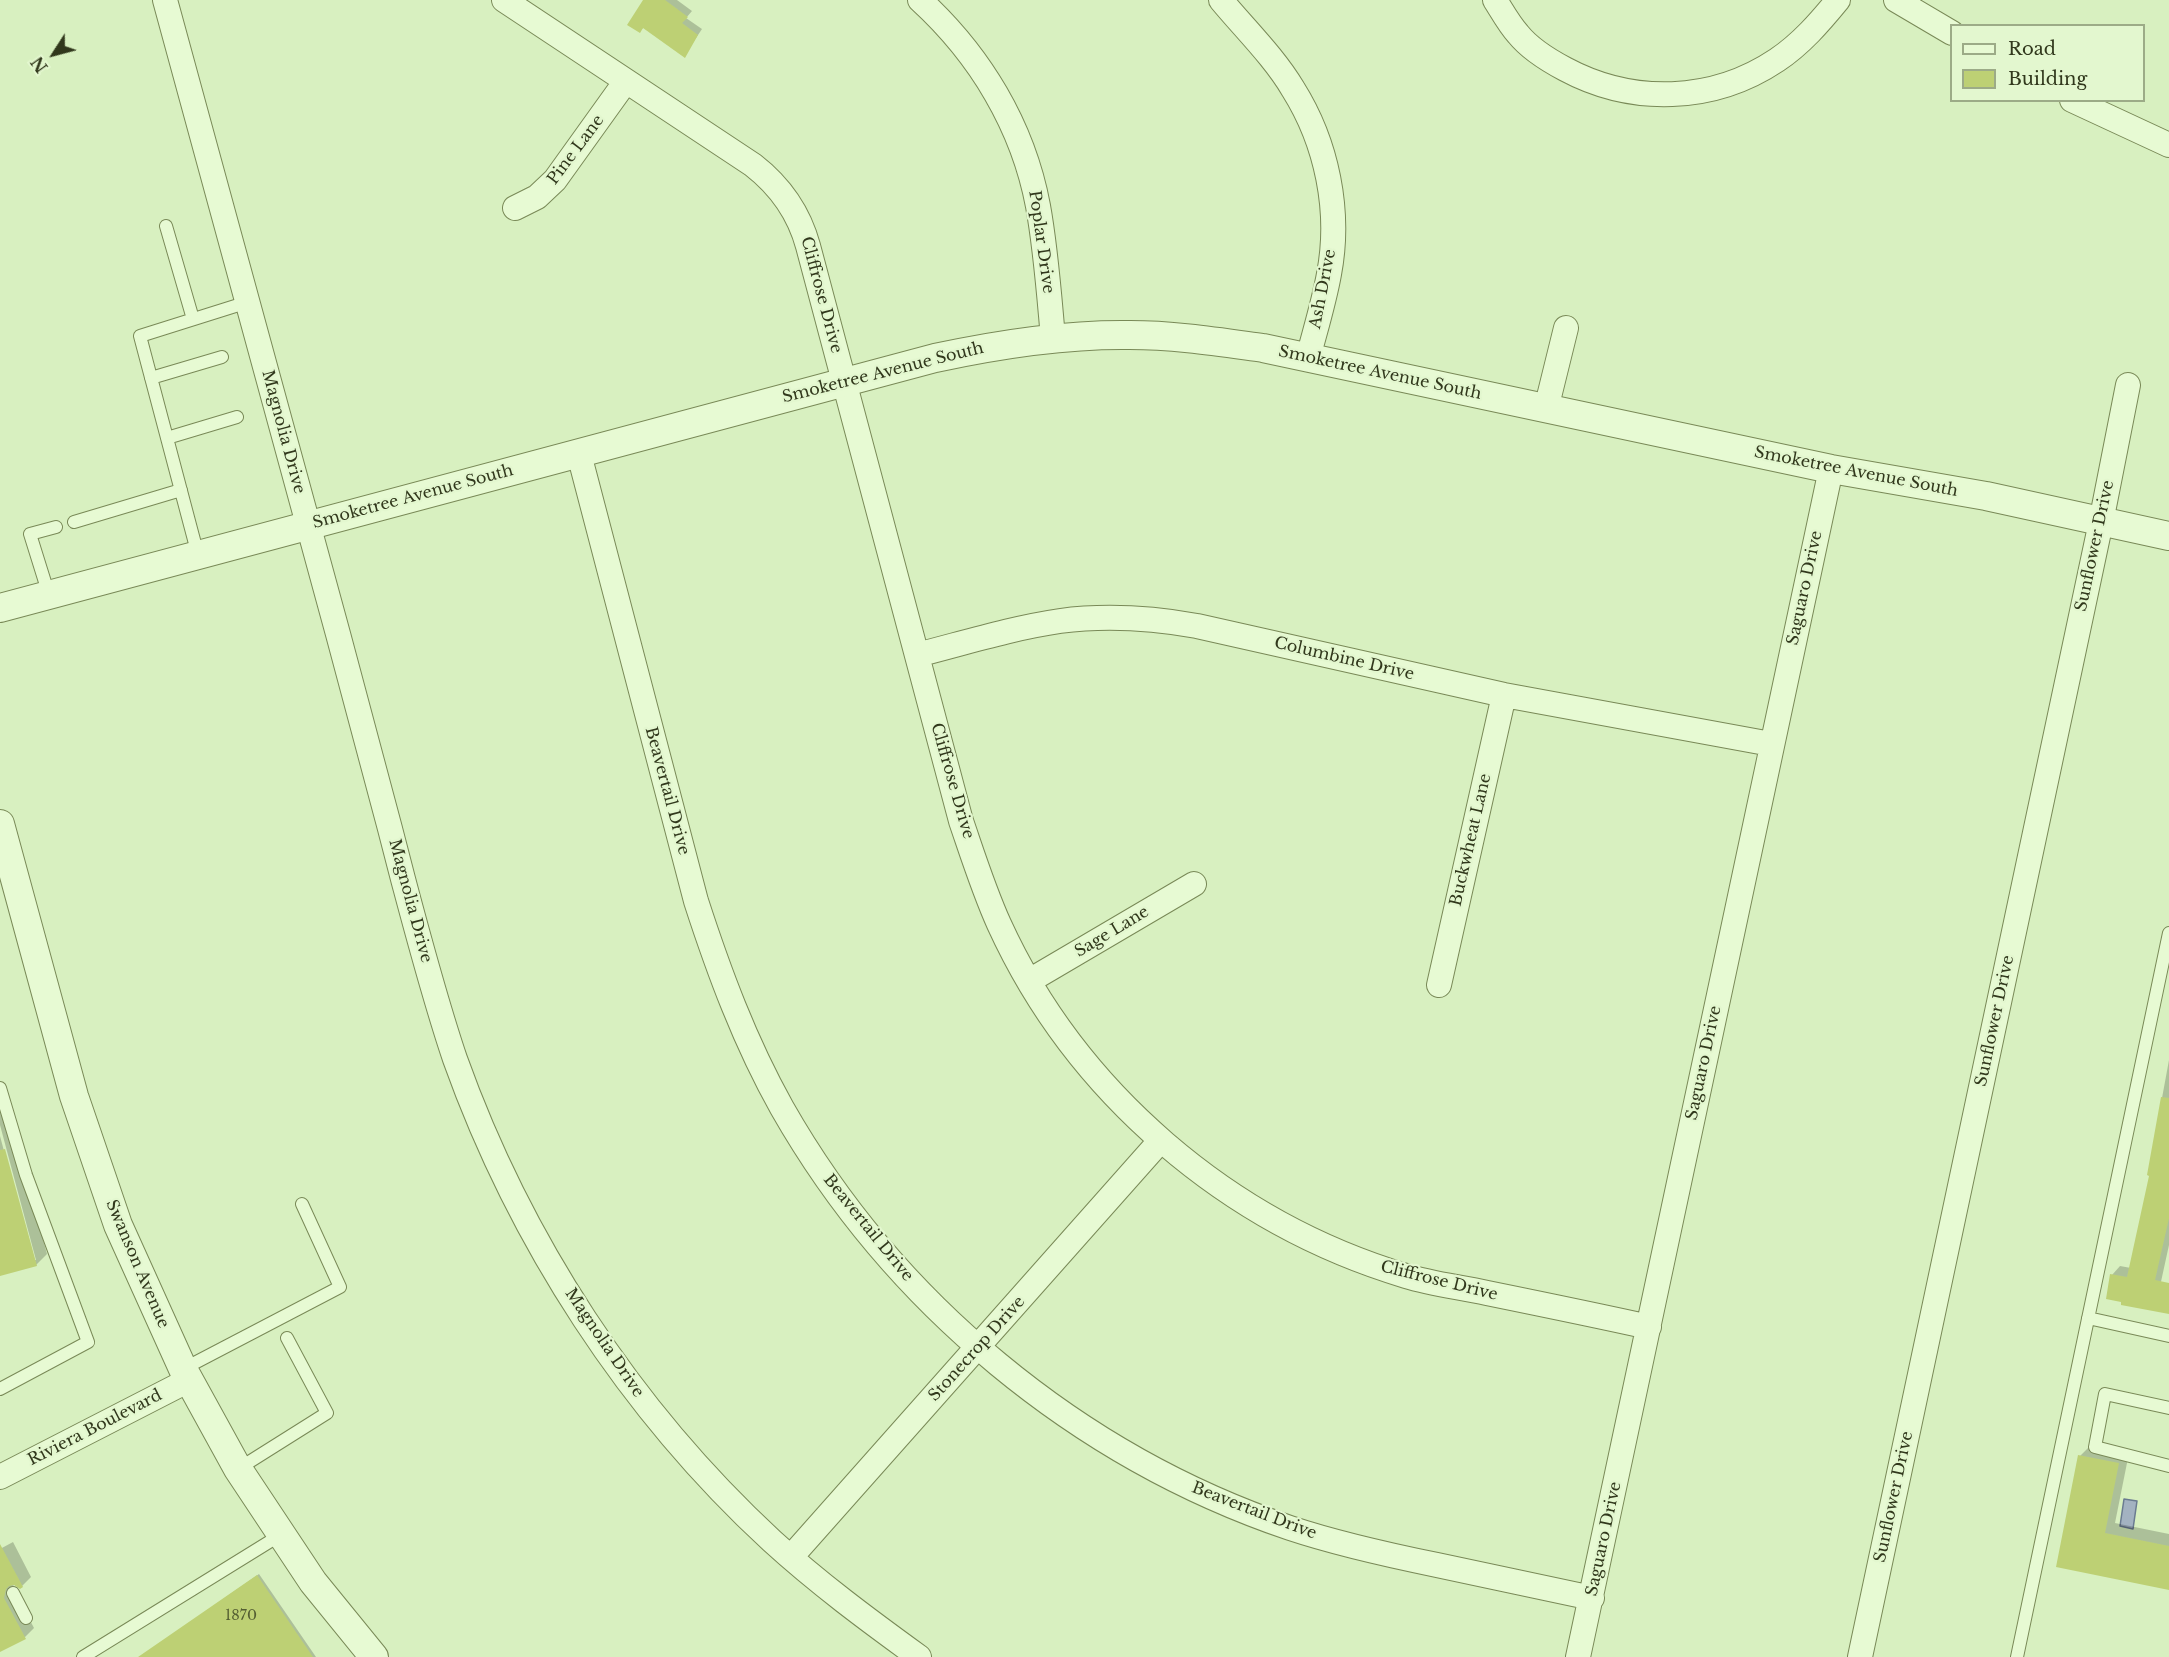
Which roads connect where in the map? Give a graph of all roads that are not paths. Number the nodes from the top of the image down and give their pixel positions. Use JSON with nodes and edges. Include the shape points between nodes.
{"nodes":[{"id":1,"x":165,"y":0,"type":"edge"},
{"id":2,"x":504,"y":0,"type":"edge"},
{"id":3,"x":920,"y":0,"type":"edge"},
{"id":4,"x":1221,"y":0,"type":"edge"},
{"id":5,"x":1495,"y":0,"type":"edge"},
{"id":6,"x":1838,"y":0,"type":"edge"},
{"id":7,"x":1896,"y":0,"type":"edge"},
{"id":8,"x":1950,"y":32,"type":"edge"},
{"id":9,"x":626,"y":81,"type":"junction"},
{"id":10,"x":2076,"y":102,"type":"edge"},
{"id":11,"x":2169,"y":145,"type":"edge"},
{"id":12,"x":515,"y":208,"type":"dead end"},
{"id":13,"x":166,"y":226,"type":"dead end"},
{"id":14,"x":248,"y":302,"type":"junction"},
{"id":15,"x":193,"y":319,"type":"junction"},
{"id":16,"x":1566,"y":328,"type":"dead end"},
{"id":17,"x":1053,"y":338,"type":"junction"},
{"id":18,"x":222,"y":357,"type":"dead end"},
{"id":19,"x":1308,"y":358,"type":"junction"},
{"id":20,"x":151,"y":378,"type":"junction"},
{"id":21,"x":845,"y":382,"type":"junction"},
{"id":22,"x":2128,"y":385,"type":"dead end"},
{"id":23,"x":1546,"y":409,"type":"junction"},
{"id":24,"x":237,"y":417,"type":"dead end"},
{"id":25,"x":167,"y":438,"type":"junction"},
{"id":26,"x":579,"y":454,"type":"junction"},
{"id":27,"x":1831,"y":469,"type":"junction"},
{"id":28,"x":181,"y":490,"type":"junction"},
{"id":29,"x":74,"y":522,"type":"dead end"},
{"id":30,"x":2101,"y":522,"type":"junction"},
{"id":31,"x":309,"y":525,"type":"junction"},
{"id":32,"x":56,"y":527,"type":"dead end"},
{"id":33,"x":2169,"y":536,"type":"edge"},
{"id":34,"x":198,"y":555,"type":"junction"},
{"id":35,"x":49,"y":595,"type":"junction"},
{"id":36,"x":0,"y":608,"type":"edge"},
{"id":37,"x":917,"y":655,"type":"junction"},
{"id":38,"x":1504,"y":695,"type":"junction"},
{"id":39,"x":1771,"y":744,"type":"junction"},
{"id":40,"x":0,"y":824,"type":"edge"},
{"id":41,"x":1194,"y":884,"type":"dead end"},
{"id":42,"x":2169,"y":933,"type":"edge"},
{"id":43,"x":1029,"y":981,"type":"junction"},
{"id":44,"x":1439,"y":985,"type":"dead end"},
{"id":45,"x":2164,"y":985,"type":"edge"},
{"id":46,"x":0,"y":1088,"type":"edge"},
{"id":47,"x":1161,"y":1140,"type":"junction"},
{"id":48,"x":302,"y":1204,"type":"dead end"},
{"id":49,"x":2088,"y":1318,"type":"junction"},
{"id":50,"x":1649,"y":1327,"type":"junction"},
{"id":51,"x":2169,"y":1336,"type":"edge"},
{"id":52,"x":287,"y":1338,"type":"dead end"},
{"id":53,"x":978,"y":1348,"type":"junction"},
{"id":54,"x":186,"y":1375,"type":"junction"},
{"id":55,"x":0,"y":1389,"type":"edge"},
{"id":56,"x":2169,"y":1408,"type":"edge"},
{"id":57,"x":2169,"y":1466,"type":"edge"},
{"id":58,"x":238,"y":1469,"type":"junction"},
{"id":59,"x":0,"y":1477,"type":"edge"},
{"id":60,"x":282,"y":1534,"type":"junction"},
{"id":61,"x":791,"y":1557,"type":"junction"},
{"id":62,"x":13,"y":1593,"type":"dead end"},
{"id":63,"x":1592,"y":1598,"type":"junction"},
{"id":64,"x":26,"y":1618,"type":"dead end"},
{"id":65,"x":83,"y":1657,"type":"edge"},
{"id":66,"x":374,"y":1657,"type":"edge"},
{"id":67,"x":919,"y":1657,"type":"edge"},
{"id":68,"x":1578,"y":1657,"type":"edge"},
{"id":69,"x":1860,"y":1657,"type":"edge"},
{"id":70,"x":2017,"y":1657,"type":"edge"}],
"edges":[{"from":1,"to":14,"type":"street","name":"Magnolia Drive"},
{"from":2,"to":9,"type":"street","name":"Cliffrose Drive"},
{"from":3,"to":17,"type":"street","name":"Poplar Drive","via":[[978,65],[1021,147],[1038,206]]},
{"from":4,"to":19,"type":"street","name":"Ash Drive","via":[[1293,88],[1313,127],[1326,168],[1332,210],[1332,254]]},
{"from":5,"to":6,"type":"street","via":[[1518,34],[1559,66],[1608,87],[1661,95],[1713,89],[1763,69],[1792,50]]},
{"from":7,"to":8,"type":"street"},
{"from":9,"to":12,"type":"street","name":"Pine Lane","via":[[555,180]]},
{"from":9,"to":21,"type":"street","name":"Cliffrose Drive","via":[[753,165],[788,201],[805,234]]},
{"from":10,"to":11,"type":"street"},
{"from":13,"to":15,"type":"lane"},
{"from":14,"to":15,"type":"lane"},
{"from":14,"to":31,"type":"street","name":"Magnolia Drive"},
{"from":15,"to":20,"type":"lane","via":[[140,336]]},
{"from":16,"to":23,"type":"street"},
{"from":17,"to":19,"type":"street","name":"Smoketree Avenue South","via":[[1131,335],[1197,339]]},
{"from":17,"to":21,"type":"street","name":"Smoketree Avenue South","via":[[935,358]]},
{"from":18,"to":20,"type":"lane"},
{"from":19,"to":23,"type":"street","name":"Smoketree Avenue South"},
{"from":20,"to":25,"type":"lane"},
{"from":21,"to":26,"type":"street","name":"Smoketree Avenue South"},
{"from":21,"to":37,"type":"street","name":"Cliffrose Drive"},
{"from":22,"to":30,"type":"street","name":"Sunflower Drive"},
{"from":23,"to":27,"type":"street","name":"Smoketree Avenue South"},
{"from":24,"to":25,"type":"lane"},
{"from":25,"to":28,"type":"lane"},
{"from":26,"to":31,"type":"street","name":"Smoketree Avenue South"},
{"from":26,"to":53,"type":"street","name":"Beavertail Drive","via":[[696,901],[719,972],[748,1041],[782,1108],[822,1171],[916,1288]]},
{"from":27,"to":30,"type":"street","name":"Smoketree Avenue South","via":[[1986,496]]},
{"from":27,"to":39,"type":"street","name":"Saguaro Drive"},
{"from":28,"to":29,"type":"lane"},
{"from":28,"to":34,"type":"lane"},
{"from":30,"to":33,"type":"street","name":"Smoketree Avenue South"},
{"from":30,"to":69,"type":"street","name":"Sunflower Drive"},
{"from":31,"to":34,"type":"street","name":"Smoketree Avenue South"},
{"from":31,"to":61,"type":"street","name":"Magnolia Drive","via":[[427,966],[455,1059],[491,1149],[551,1264],[641,1398],[704,1472]]},
{"from":32,"to":35,"type":"lane","via":[[30,534]]},
{"from":34,"to":35,"type":"street","name":"Smoketree Avenue South"},
{"from":35,"to":36,"type":"street","name":"Smoketree Avenue South"},
{"from":37,"to":38,"type":"street","name":"Columbine Drive","via":[[1061,621],[1141,619],[1197,626]]},
{"from":37,"to":43,"type":"street","name":"Cliffrose Drive","via":[[978,874]]},
{"from":38,"to":39,"type":"street","name":"Columbine Drive"},
{"from":38,"to":44,"type":"street","name":"Buckwheat Lane"},
{"from":39,"to":50,"type":"street","name":"Saguaro Drive"},
{"from":40,"to":54,"type":"street","name":"Swanson Avenue","via":[[81,1118],[118,1225]]},
{"from":41,"to":43,"type":"street","name":"Sage Lane"},
{"from":42,"to":45,"type":"lane"},
{"from":43,"to":47,"type":"street","name":"Cliffrose Drive","via":[[1088,1066]]},
{"from":45,"to":49,"type":"lane"},
{"from":46,"to":55,"type":"lane","via":[[26,1175],[88,1342]]},
{"from":47,"to":50,"type":"street","name":"Cliffrose Drive","via":[[1210,1180],[1256,1210],[1356,1259],[1408,1277]]},
{"from":47,"to":53,"type":"street","name":"Stonecrop Drive"},
{"from":48,"to":54,"type":"lane","via":[[340,1287]]},
{"from":49,"to":51,"type":"lane"},
{"from":49,"to":70,"type":"lane"},
{"from":50,"to":63,"type":"street","name":"Saguaro Drive"},
{"from":52,"to":58,"type":"lane","via":[[327,1413]]},
{"from":53,"to":61,"type":"street","name":"Stonecrop Drive"},
{"from":53,"to":63,"type":"street","name":"Beavertail Drive","via":[[1088,1431],[1153,1469],[1221,1501],[1290,1528],[1362,1549]]},
{"from":54,"to":58,"type":"street","name":"Swanson Avenue"},
{"from":54,"to":59,"type":"street","name":"Riviera Boulevard"},
{"from":56,"to":57,"type":"lane","via":[[2104,1394],[2095,1447]]},
{"from":58,"to":60,"type":"street","name":"Swanson Avenue"},
{"from":60,"to":65,"type":"lane"},
{"from":60,"to":66,"type":"street","name":"Swanson Avenue","via":[[313,1582]]},
{"from":61,"to":67,"type":"street","name":"Magnolia Drive","via":[[845,1604]]},
{"from":62,"to":64,"type":"lane"},
{"from":63,"to":68,"type":"street","name":"Saguaro Drive"}]}
